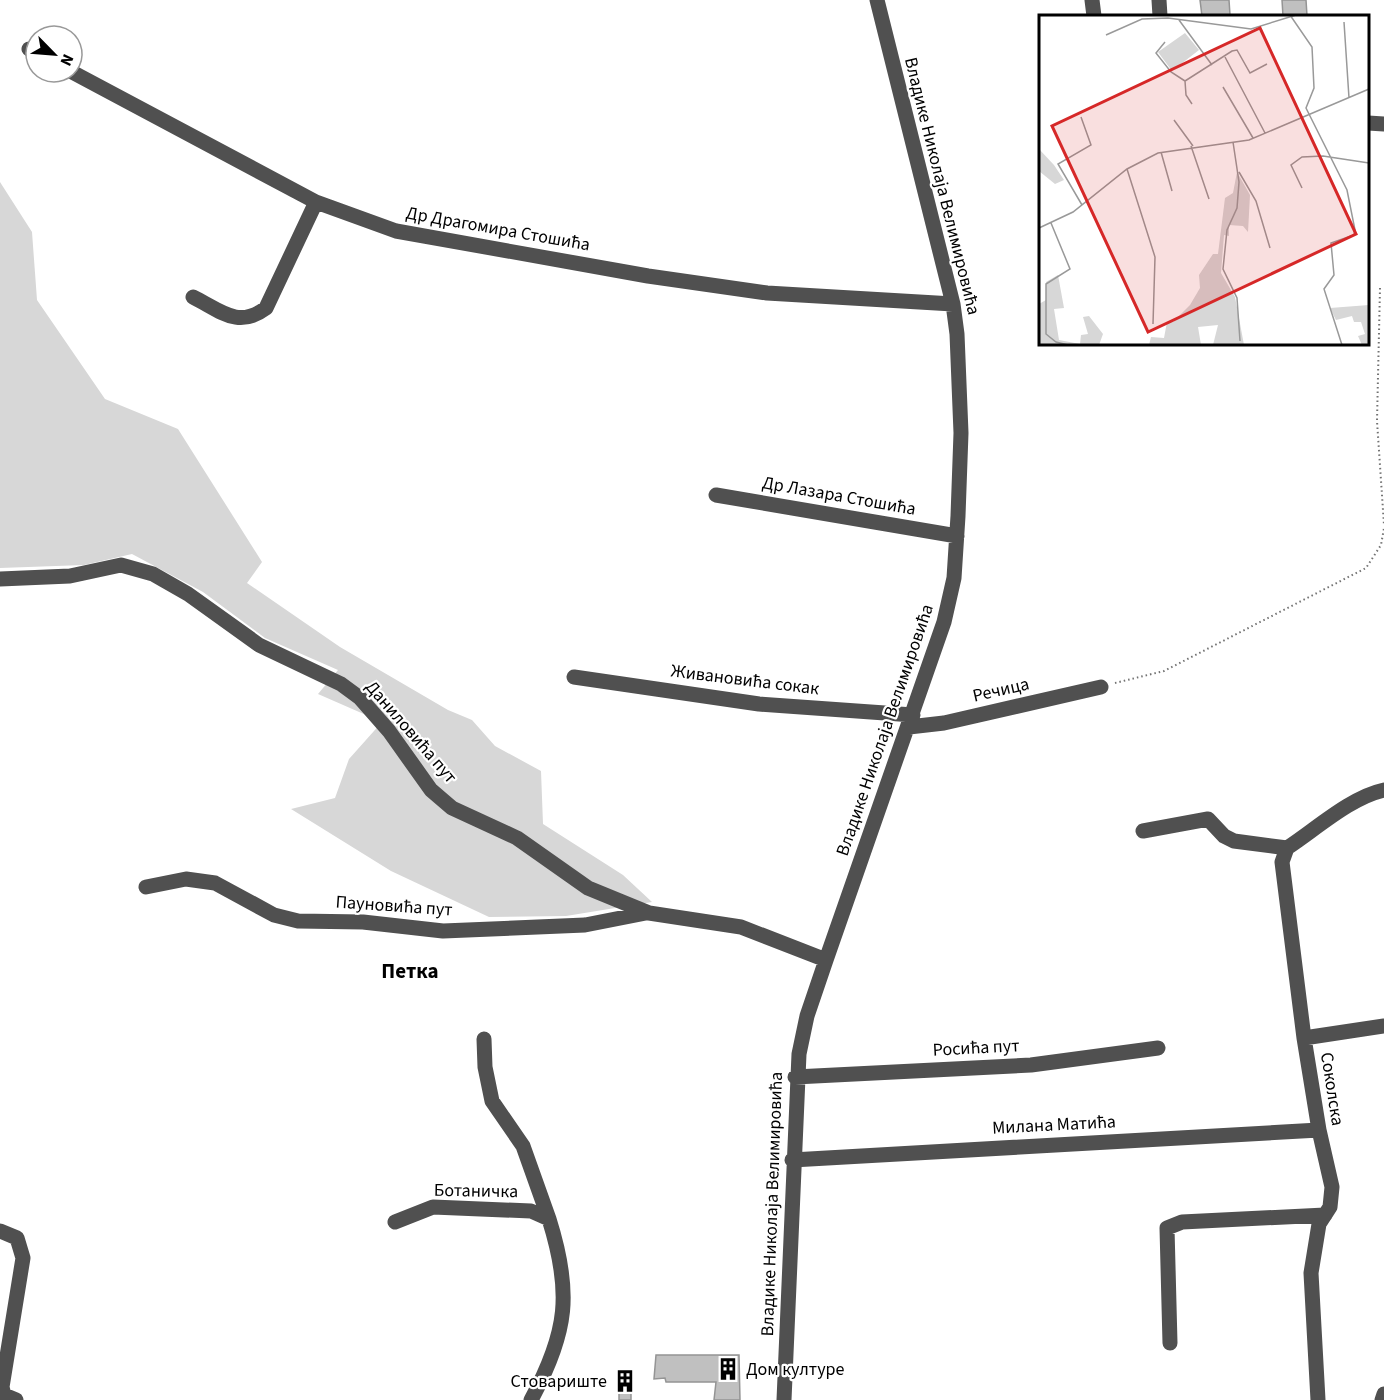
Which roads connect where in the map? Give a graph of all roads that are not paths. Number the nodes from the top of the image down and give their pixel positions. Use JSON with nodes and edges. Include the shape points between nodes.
{"nodes":[{"id":1,"x":877,"y":0,"type":"edge"},
{"id":2,"x":1092,"y":0,"type":"edge"},
{"id":3,"x":1159,"y":0,"type":"edge"},
{"id":4,"x":1094,"y":15,"type":"edge"},
{"id":5,"x":1160,"y":15,"type":"edge"},
{"id":6,"x":84,"y":78,"type":"edge"},
{"id":7,"x":1369,"y":123,"type":"edge"},
{"id":8,"x":1384,"y":124,"type":"edge"},
{"id":9,"x":316,"y":202,"type":"junction"},
{"id":10,"x":193,"y":297,"type":"dead end"},
{"id":11,"x":953,"y":304,"type":"junction"},
{"id":12,"x":716,"y":495,"type":"dead end"},
{"id":13,"x":957,"y":536,"type":"junction"},
{"id":14,"x":0,"y":579,"type":"edge"},
{"id":15,"x":574,"y":677,"type":"dead end"},
{"id":16,"x":1101,"y":687,"type":"road end"},
{"id":17,"x":911,"y":721,"type":"junction"},
{"id":18,"x":1384,"y":790,"type":"edge"},
{"id":19,"x":1143,"y":831,"type":"dead end"},
{"id":20,"x":1287,"y":848,"type":"junction"},
{"id":21,"x":146,"y":887,"type":"dead end"},
{"id":22,"x":649,"y":913,"type":"junction"},
{"id":23,"x":826,"y":960,"type":"junction"},
{"id":24,"x":1384,"y":1026,"type":"edge"},
{"id":25,"x":1304,"y":1038,"type":"junction"},
{"id":26,"x":484,"y":1039,"type":"dead end"},
{"id":27,"x":1158,"y":1048,"type":"dead end"},
{"id":28,"x":795,"y":1077,"type":"junction"},
{"id":29,"x":1319,"y":1130,"type":"junction"},
{"id":30,"x":792,"y":1160,"type":"junction"},
{"id":31,"x":1325,"y":1215,"type":"junction"},
{"id":32,"x":549,"y":1219,"type":"junction"},
{"id":33,"x":395,"y":1222,"type":"dead end"},
{"id":34,"x":0,"y":1231,"type":"edge"},
{"id":35,"x":1170,"y":1343,"type":"dead end"},
{"id":36,"x":1384,"y":1394,"type":"edge"},
{"id":37,"x":7,"y":1398,"type":"edge"},
{"id":38,"x":531,"y":1400,"type":"edge"},
{"id":39,"x":784,"y":1400,"type":"edge"},
{"id":40,"x":1318,"y":1400,"type":"edge"},
{"id":41,"x":1382,"y":1400,"type":"edge"}],
"edges":[{"from":1,"to":11,"type":"street","name":"Владике Николаја Велимировића"},
{"from":2,"to":4,"type":"street"},
{"from":3,"to":5,"type":"street"},
{"from":6,"to":9,"type":"street","name":"Др Драгомира Стошића"},
{"from":7,"to":8,"type":"street"},
{"from":9,"to":10,"type":"street","via":[[266,308],[241,320]]},
{"from":9,"to":11,"type":"street","name":"Др Драгомира Стошића","via":[[396,231],[648,276],[766,293]]},
{"from":11,"to":13,"type":"street","name":"Владике Николаја Велимировића","via":[[961,433]]},
{"from":12,"to":13,"type":"street","name":"Др Лазара Стошића"},
{"from":13,"to":17,"type":"street","name":"Владике Николаја Велимировића","via":[[954,578],[944,622]]},
{"from":14,"to":22,"type":"street","name":"Даниловића пут","via":[[69,576],[121,565],[153,574],[259,645],[341,684],[360,698],[431,790],[452,808],[517,838],[588,888]]},
{"from":15,"to":17,"type":"street","name":"Живановића сокак"},
{"from":16,"to":17,"type":"street","name":"Речица","via":[[944,723]]},
{"from":17,"to":23,"type":"street","name":"Владике Николаја Велимировића"},
{"from":18,"to":20,"type":"street","via":[[1349,804]]},
{"from":19,"to":20,"type":"street","via":[[1208,819],[1234,841]]},
{"from":20,"to":25,"type":"street","name":"Соколска","via":[[1282,862]]},
{"from":21,"to":22,"type":"street","name":"Пауновића пут","via":[[186,879],[215,883],[274,915],[298,921],[363,922],[443,931],[585,926]]},
{"from":22,"to":23,"type":"street","name":"Даниловића пут","via":[[741,927]]},
{"from":23,"to":28,"type":"street","name":"Владике Николаја Велимировића","via":[[807,1016]]},
{"from":24,"to":25,"type":"street"},
{"from":25,"to":29,"type":"street","name":"Соколска"},
{"from":26,"to":32,"type":"street","via":[[492,1101],[523,1146]]},
{"from":27,"to":28,"type":"street","name":"Росића пут","via":[[1031,1065]]},
{"from":28,"to":30,"type":"street","name":"Владике Николаја Велимировића"},
{"from":29,"to":30,"type":"street","name":"Милана Матића"},
{"from":29,"to":31,"type":"street","name":"Соколска","via":[[1332,1187]]},
{"from":30,"to":39,"type":"street","name":"Владике Николаја Велимировића"},
{"from":31,"to":35,"type":"street","via":[[1182,1222],[1167,1228]]},
{"from":31,"to":40,"type":"street","name":"Соколска","via":[[1319,1224],[1311,1273]]},
{"from":32,"to":33,"type":"street","name":"Ботаничка","via":[[531,1211],[433,1207]]},
{"from":32,"to":38,"type":"street","via":[[560,1254],[566,1299],[557,1341]]},
{"from":34,"to":37,"type":"street","via":[[17,1238],[22,1258],[2,1387]]},
{"from":36,"to":41,"type":"street"}]}
